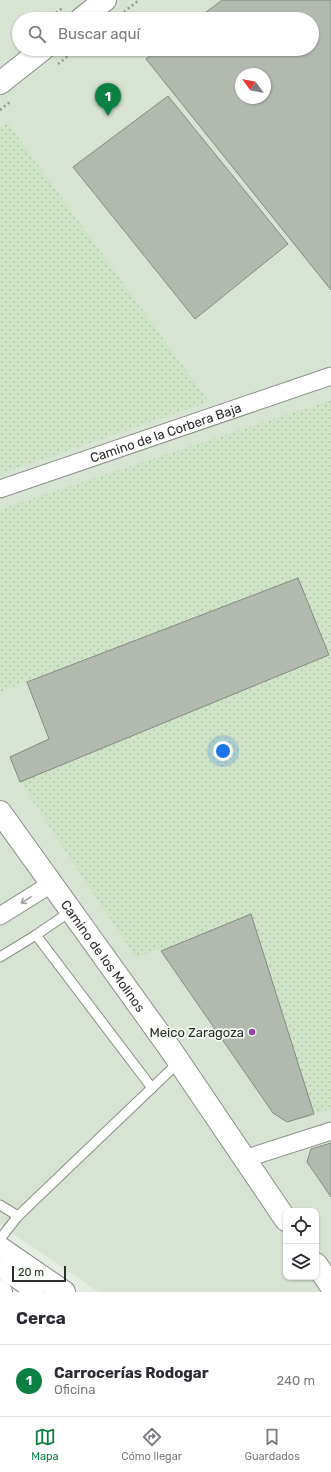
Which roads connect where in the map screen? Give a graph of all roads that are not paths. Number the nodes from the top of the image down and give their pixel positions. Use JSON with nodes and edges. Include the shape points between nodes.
{"nodes":[{"id":1,"x":105,"y":0,"type":"edge"},
{"id":2,"x":74,"y":12,"type":"edge"},
{"id":3,"x":34,"y":56,"type":"edge"},
{"id":4,"x":0,"y":83,"type":"edge"},
{"id":5,"x":331,"y":376,"type":"edge"},
{"id":6,"x":0,"y":489,"type":"edge"},
{"id":7,"x":0,"y":812,"type":"edge"},
{"id":8,"x":51,"y":884,"type":"junction"},
{"id":9,"x":70,"y":911,"type":"junction"},
{"id":10,"x":0,"y":916,"type":"edge"},
{"id":11,"x":36,"y":935,"type":"junction"},
{"id":12,"x":0,"y":957,"type":"edge"},
{"id":13,"x":179,"y":1062,"type":"junction"},
{"id":14,"x":152,"y":1088,"type":"junction"},
{"id":15,"x":331,"y":1131,"type":"edge"},
{"id":16,"x":244,"y":1159,"type":"junction"},
{"id":17,"x":0,"y":1205,"type":"edge"},
{"id":18,"x":18,"y":1216,"type":"junction"},
{"id":19,"x":283,"y":1216,"type":"edge"},
{"id":20,"x":0,"y":1239,"type":"edge"},
{"id":21,"x":0,"y":1248,"type":"edge"},
{"id":22,"x":319,"y":1268,"type":"edge"},
{"id":23,"x":0,"y":1270,"type":"edge"},
{"id":24,"x":331,"y":1286,"type":"edge"},
{"id":25,"x":35,"y":1292,"type":"edge"},
{"id":26,"x":64,"y":1292,"type":"edge"}],
"edges":[{"from":1,"to":2,"type":"street"},
{"from":3,"to":4,"type":"street"},
{"from":5,"to":6,"type":"street","name":"Camino de la Corbera Baja"},
{"from":7,"to":8,"type":"street","name":"Camino de los Molinos"},
{"from":8,"to":9,"type":"street","name":"Camino de los Molinos"},
{"from":8,"to":10,"type":"street","one_way":true},
{"from":9,"to":11,"type":"lane"},
{"from":9,"to":13,"type":"street","name":"Camino de los Molinos"},
{"from":11,"to":12,"type":"lane"},
{"from":11,"to":14,"type":"lane"},
{"from":13,"to":14,"type":"lane"},
{"from":13,"to":16,"type":"street","name":"Camino de los Molinos"},
{"from":14,"to":18,"type":"lane"},
{"from":15,"to":16,"type":"street"},
{"from":16,"to":19,"type":"street","name":"Camino de los Molinos"},
{"from":17,"to":18,"type":"lane"},
{"from":18,"to":20,"type":"lane"},
{"from":21,"to":26,"type":"street"},
{"from":22,"to":24,"type":"street"},
{"from":23,"to":25,"type":"street"}]}
